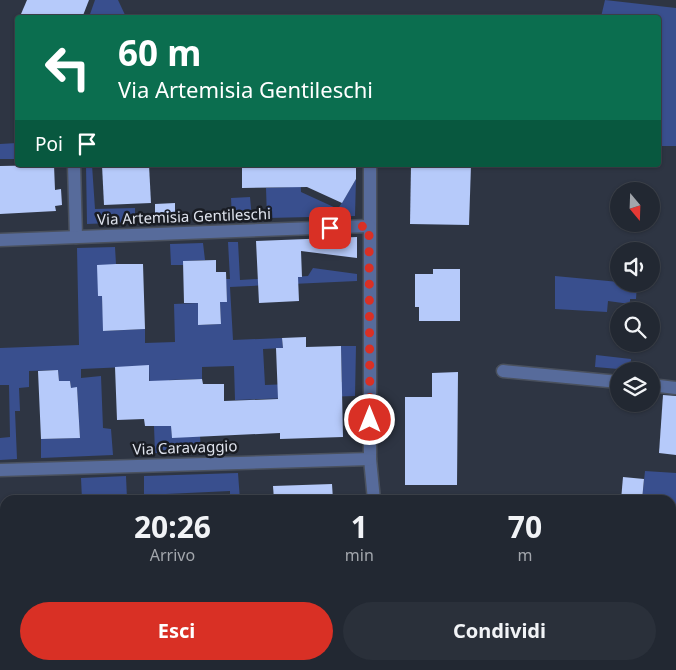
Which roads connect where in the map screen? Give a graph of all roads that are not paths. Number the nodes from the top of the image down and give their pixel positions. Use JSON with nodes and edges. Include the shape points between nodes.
{"nodes":[{"id":1,"x":74,"y":167,"type":"edge"},
{"id":2,"x":370,"y":167,"type":"edge"},
{"id":3,"x":369,"y":226,"type":"junction"},
{"id":4,"x":76,"y":237,"type":"junction"},
{"id":5,"x":0,"y":240,"type":"edge"},
{"id":6,"x":503,"y":371,"type":"dead end"},
{"id":7,"x":610,"y":381,"type":"edge"},
{"id":8,"x":660,"y":386,"type":"edge"},
{"id":9,"x":676,"y":388,"type":"edge"},
{"id":10,"x":370,"y":458,"type":"junction"},
{"id":11,"x":0,"y":470,"type":"edge"},
{"id":12,"x":374,"y":495,"type":"edge"}],
"edges":[{"from":1,"to":4,"type":"street"},
{"from":2,"to":3,"type":"street"},
{"from":3,"to":4,"type":"street","name":"Via Artemisia Gentileschi"},
{"from":3,"to":10,"type":"street"},
{"from":4,"to":5,"type":"street","name":"Via Artemisia Gentileschi"},
{"from":6,"to":7,"type":"street"},
{"from":8,"to":9,"type":"street"},
{"from":10,"to":11,"type":"street","name":"Via Caravaggio"},
{"from":10,"to":12,"type":"street"}]}
